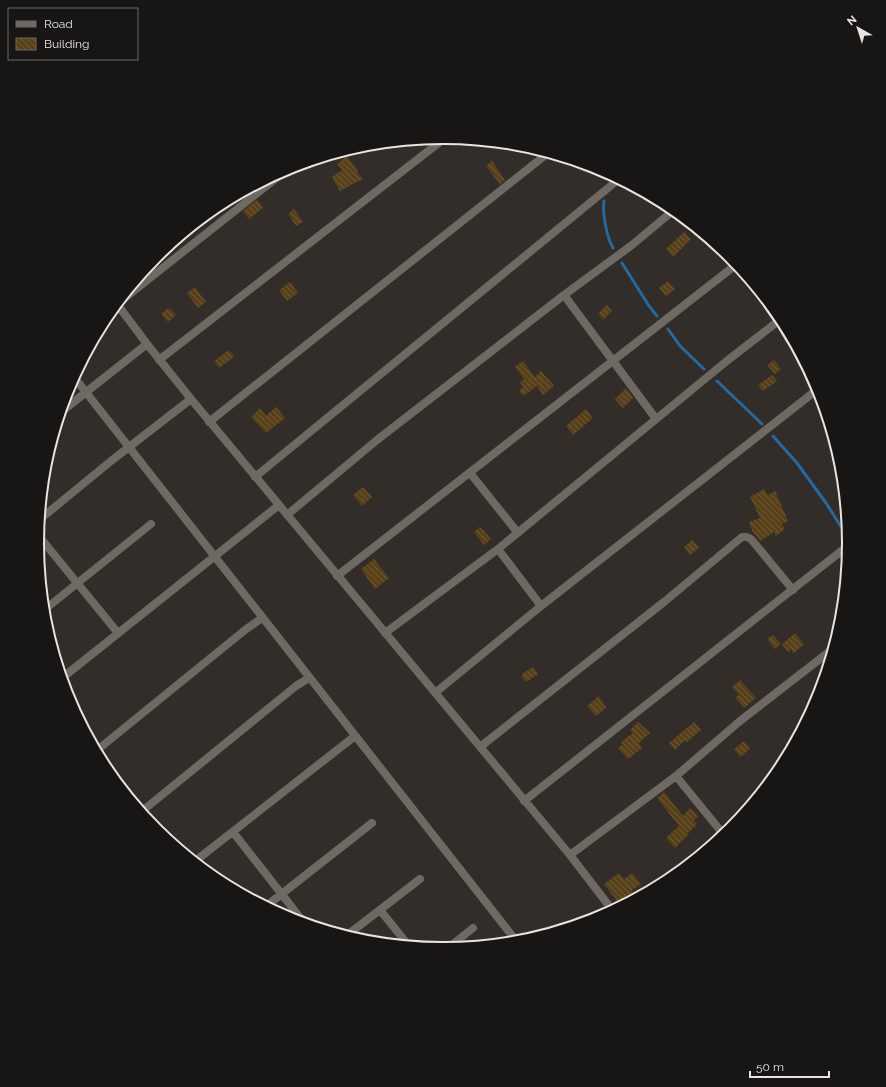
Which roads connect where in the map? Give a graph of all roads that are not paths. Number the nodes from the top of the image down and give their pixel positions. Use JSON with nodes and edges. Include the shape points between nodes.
{"nodes":[{"id":1,"x":437,"y":144,"type":"edge"},
{"id":2,"x":543,"y":157,"type":"edge"},
{"id":3,"x":614,"y":183,"type":"edge"},
{"id":4,"x":265,"y":187,"type":"edge"},
{"id":5,"x":669,"y":215,"type":"edge"},
{"id":6,"x":731,"y":268,"type":"edge"},
{"id":7,"x":135,"y":290,"type":"edge"},
{"id":8,"x":564,"y":295,"type":"junction"},
{"id":9,"x":121,"y":309,"type":"edge"},
{"id":10,"x":776,"y":323,"type":"edge"},
{"id":11,"x":147,"y":344,"type":"junction"},
{"id":12,"x":159,"y":360,"type":"junction"},
{"id":13,"x":613,"y":361,"type":"junction"},
{"id":14,"x":78,"y":382,"type":"edge"},
{"id":15,"x":86,"y":392,"type":"junction"},
{"id":16,"x":813,"y":393,"type":"edge"},
{"id":17,"x":191,"y":399,"type":"junction"},
{"id":18,"x":68,"y":406,"type":"edge"},
{"id":19,"x":656,"y":419,"type":"junction"},
{"id":20,"x":209,"y":422,"type":"junction"},
{"id":21,"x":129,"y":447,"type":"junction"},
{"id":22,"x":470,"y":473,"type":"junction"},
{"id":23,"x":255,"y":477,"type":"junction"},
{"id":24,"x":279,"y":505,"type":"junction"},
{"id":25,"x":45,"y":515,"type":"edge"},
{"id":26,"x":287,"y":515,"type":"junction"},
{"id":27,"x":151,"y":524,"type":"dead end"},
{"id":28,"x":518,"y":533,"type":"junction"},
{"id":29,"x":44,"y":542,"type":"edge"},
{"id":30,"x":498,"y":549,"type":"junction"},
{"id":31,"x":842,"y":551,"type":"edge"},
{"id":32,"x":214,"y":556,"type":"junction"},
{"id":33,"x":338,"y":576,"type":"junction"},
{"id":34,"x":77,"y":583,"type":"junction"},
{"id":35,"x":793,"y":590,"type":"junction"},
{"id":36,"x":49,"y":606,"type":"edge"},
{"id":37,"x":541,"y":606,"type":"junction"},
{"id":38,"x":262,"y":618,"type":"junction"},
{"id":39,"x":118,"y":633,"type":"junction"},
{"id":40,"x":385,"y":633,"type":"junction"},
{"id":41,"x":826,"y":654,"type":"edge"},
{"id":42,"x":66,"y":675,"type":"edge"},
{"id":43,"x":310,"y":678,"type":"junction"},
{"id":44,"x":435,"y":693,"type":"junction"},
{"id":45,"x":356,"y":736,"type":"junction"},
{"id":46,"x":480,"y":747,"type":"junction"},
{"id":47,"x":100,"y":748,"type":"edge"},
{"id":48,"x":676,"y":776,"type":"junction"},
{"id":49,"x":524,"y":801,"type":"junction"},
{"id":50,"x":144,"y":808,"type":"edge"},
{"id":51,"x":372,"y":823,"type":"dead end"},
{"id":52,"x":720,"y":830,"type":"edge"},
{"id":53,"x":233,"y":832,"type":"junction"},
{"id":54,"x":570,"y":856,"type":"junction"},
{"id":55,"x":198,"y":859,"type":"edge"},
{"id":56,"x":420,"y":879,"type":"dead end"},
{"id":57,"x":282,"y":894,"type":"junction"},
{"id":58,"x":271,"y":903,"type":"edge"},
{"id":59,"x":609,"y":906,"type":"edge"},
{"id":60,"x":380,"y":910,"type":"junction"},
{"id":61,"x":298,"y":915,"type":"edge"},
{"id":62,"x":473,"y":928,"type":"dead end"},
{"id":63,"x":352,"y":932,"type":"edge"},
{"id":64,"x":513,"y":936,"type":"edge"},
{"id":65,"x":405,"y":941,"type":"edge"},
{"id":66,"x":456,"y":942,"type":"edge"}],
"edges":[{"from":1,"to":12,"type":"street"},
{"from":2,"to":20,"type":"street"},
{"from":3,"to":23,"type":"street"},
{"from":4,"to":7,"type":"street"},
{"from":5,"to":8,"type":"street"},
{"from":6,"to":13,"type":"street"},
{"from":8,"to":13,"type":"street"},
{"from":8,"to":26,"type":"street","via":[[376,440]]},
{"from":9,"to":11,"type":"street"},
{"from":10,"to":19,"type":"street"},
{"from":11,"to":12,"type":"street"},
{"from":11,"to":15,"type":"street"},
{"from":12,"to":17,"type":"street"},
{"from":13,"to":19,"type":"street"},
{"from":13,"to":22,"type":"street"},
{"from":14,"to":15,"type":"street"},
{"from":15,"to":18,"type":"street"},
{"from":15,"to":21,"type":"street"},
{"from":16,"to":37,"type":"street"},
{"from":17,"to":20,"type":"street"},
{"from":17,"to":21,"type":"street"},
{"from":19,"to":28,"type":"street"},
{"from":20,"to":23,"type":"street"},
{"from":21,"to":25,"type":"street"},
{"from":21,"to":32,"type":"street"},
{"from":22,"to":28,"type":"street"},
{"from":22,"to":33,"type":"street"},
{"from":23,"to":24,"type":"street"},
{"from":24,"to":26,"type":"street"},
{"from":24,"to":32,"type":"street"},
{"from":26,"to":33,"type":"street"},
{"from":27,"to":34,"type":"street"},
{"from":28,"to":30,"type":"street"},
{"from":29,"to":34,"type":"street"},
{"from":30,"to":37,"type":"street"},
{"from":30,"to":40,"type":"street"},
{"from":31,"to":35,"type":"street"},
{"from":32,"to":38,"type":"street"},
{"from":32,"to":39,"type":"street"},
{"from":33,"to":40,"type":"street"},
{"from":34,"to":36,"type":"street"},
{"from":34,"to":39,"type":"street"},
{"from":35,"to":46,"type":"street","via":[[751,539],[742,537]]},
{"from":35,"to":49,"type":"street"},
{"from":37,"to":44,"type":"street"},
{"from":38,"to":43,"type":"street"},
{"from":38,"to":47,"type":"street"},
{"from":39,"to":42,"type":"street"},
{"from":40,"to":44,"type":"street"},
{"from":41,"to":48,"type":"street","via":[[740,721]]},
{"from":43,"to":45,"type":"street"},
{"from":43,"to":50,"type":"street","via":[[296,686]]},
{"from":44,"to":46,"type":"street"},
{"from":45,"to":53,"type":"street"},
{"from":45,"to":64,"type":"street"},
{"from":46,"to":49,"type":"street"},
{"from":48,"to":52,"type":"street"},
{"from":48,"to":54,"type":"street"},
{"from":49,"to":54,"type":"street"},
{"from":51,"to":57,"type":"street"},
{"from":53,"to":55,"type":"street"},
{"from":53,"to":57,"type":"street"},
{"from":54,"to":59,"type":"street"},
{"from":56,"to":60,"type":"street"},
{"from":57,"to":58,"type":"street"},
{"from":57,"to":61,"type":"street"},
{"from":60,"to":63,"type":"street"},
{"from":60,"to":65,"type":"street"},
{"from":62,"to":66,"type":"street"}]}
